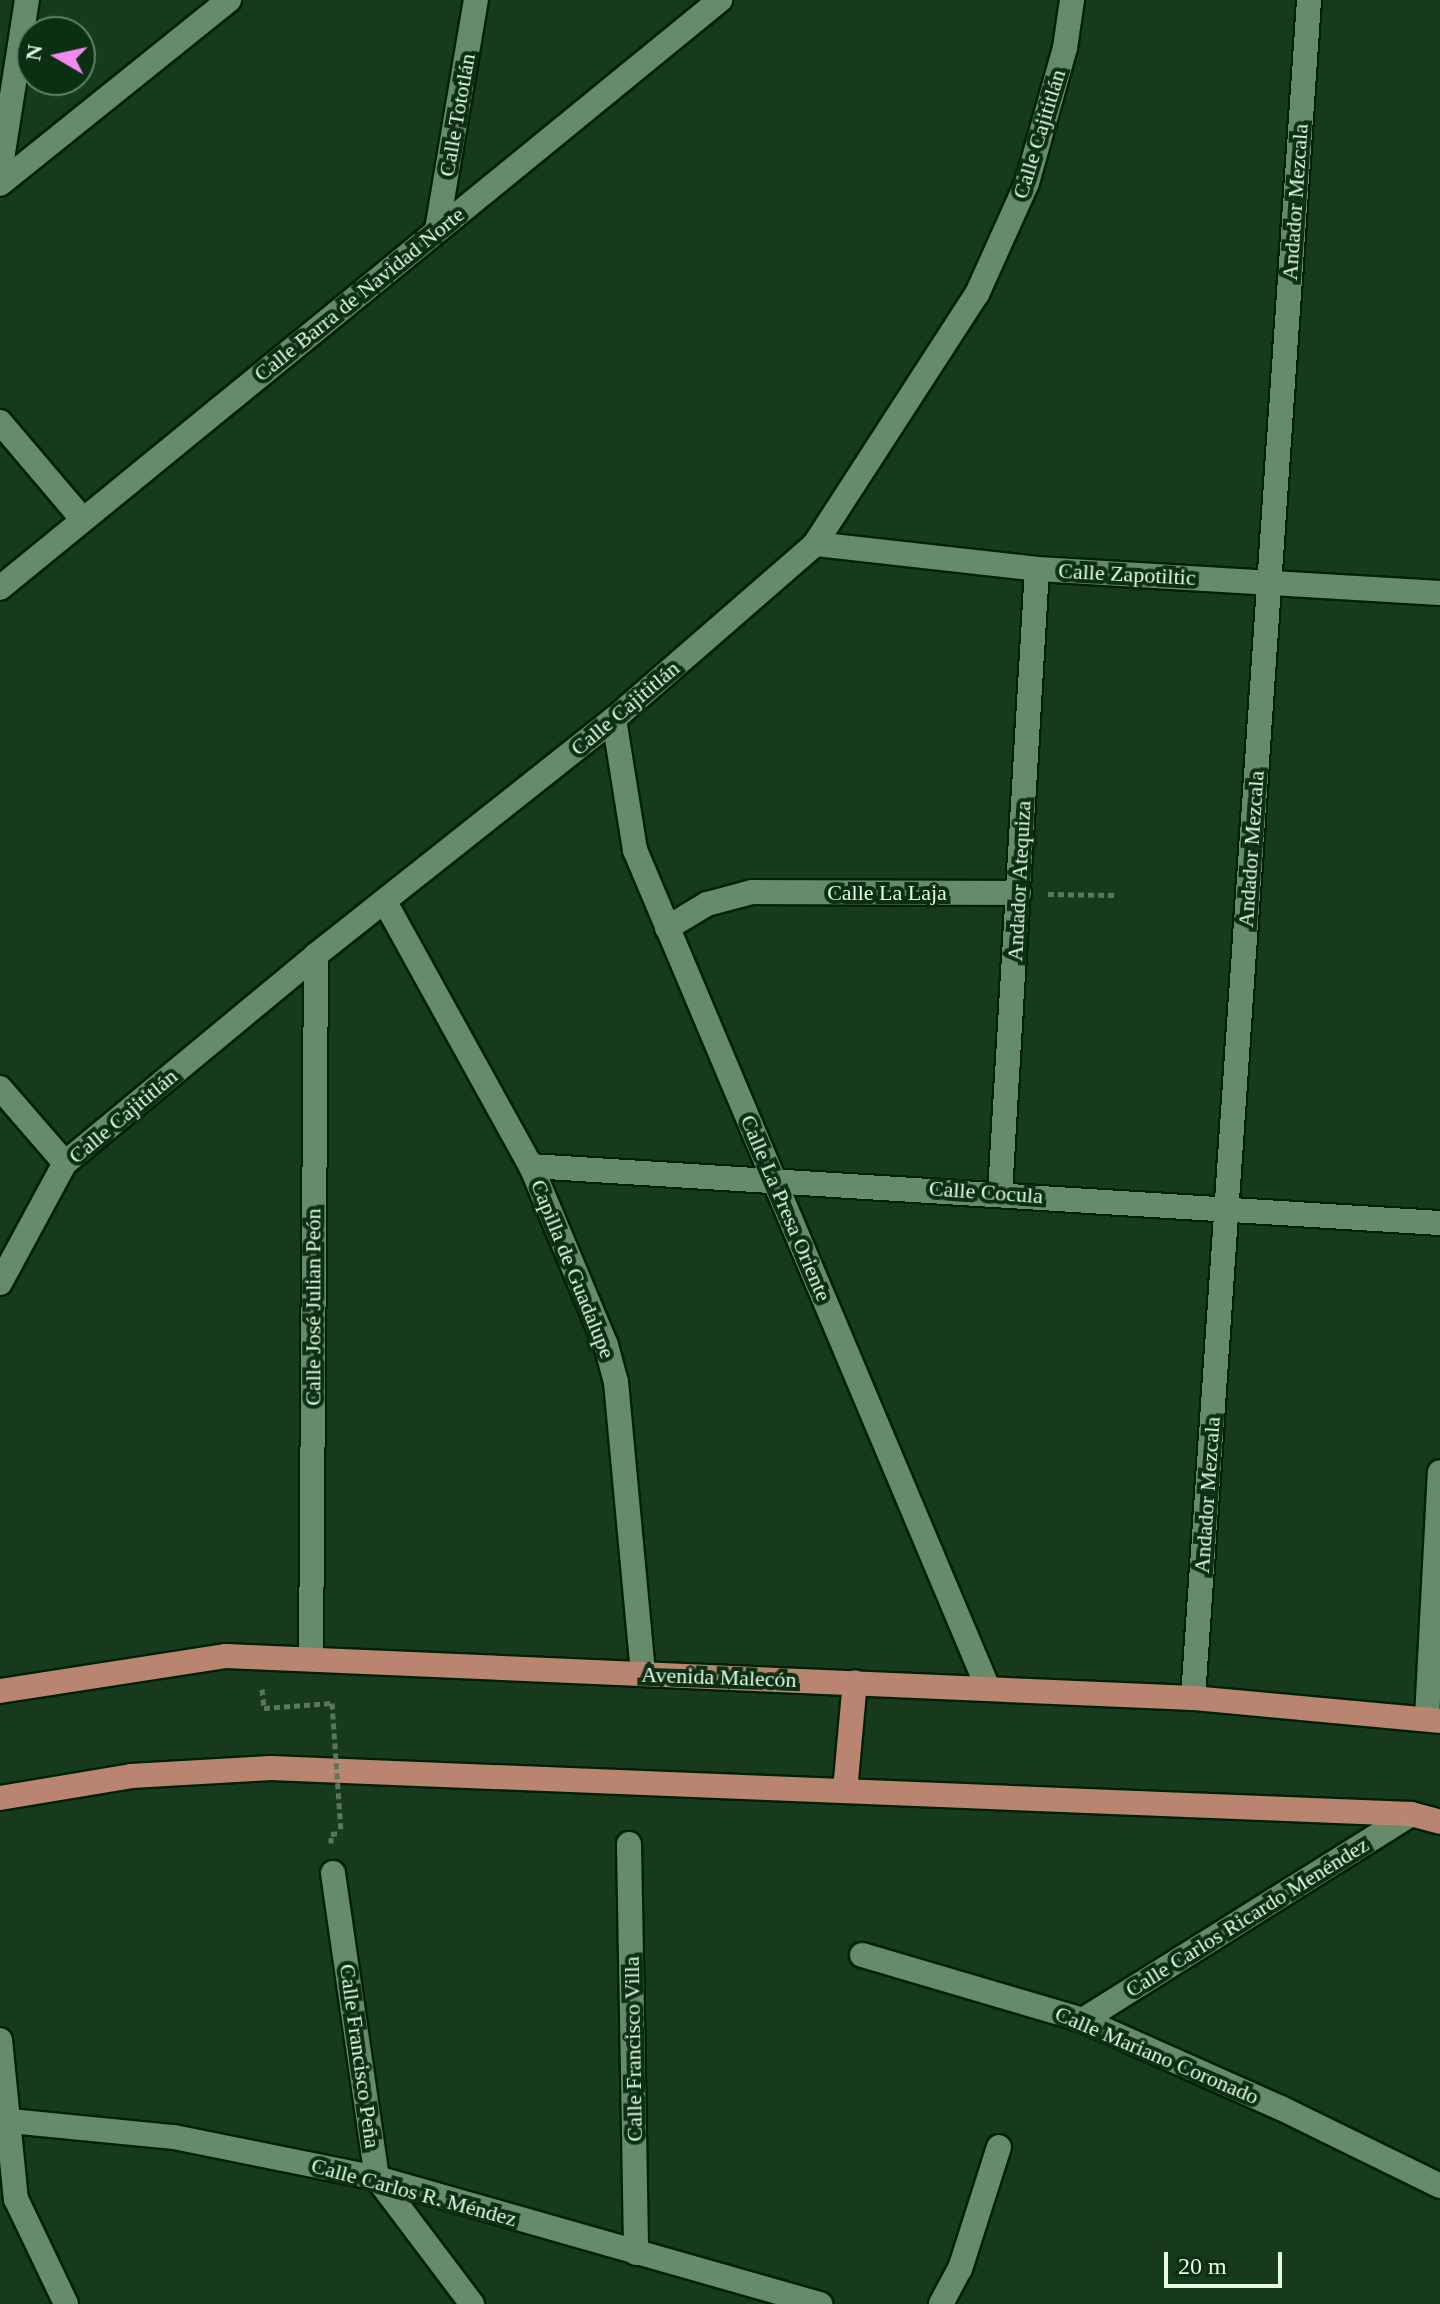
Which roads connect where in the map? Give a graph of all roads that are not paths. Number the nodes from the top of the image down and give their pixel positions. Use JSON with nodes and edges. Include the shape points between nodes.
{"nodes":[{"id":1,"x":27,"y":0,"type":"edge"},
{"id":2,"x":229,"y":0,"type":"edge"},
{"id":3,"x":476,"y":0,"type":"edge"},
{"id":4,"x":720,"y":0,"type":"edge"},
{"id":5,"x":1072,"y":0,"type":"edge"},
{"id":6,"x":1309,"y":0,"type":"edge"},
{"id":7,"x":0,"y":172,"type":"edge"},
{"id":8,"x":0,"y":184,"type":"edge"},
{"id":9,"x":437,"y":230,"type":"junction"},
{"id":10,"x":0,"y":422,"type":"edge"},
{"id":11,"x":83,"y":520,"type":"junction"},
{"id":12,"x":815,"y":544,"type":"junction"},
{"id":13,"x":1037,"y":569,"type":"junction"},
{"id":14,"x":1269,"y":583,"type":"junction"},
{"id":15,"x":0,"y":588,"type":"edge"},
{"id":16,"x":1440,"y":593,"type":"edge"},
{"id":17,"x":614,"y":719,"type":"junction"},
{"id":18,"x":1019,"y":893,"type":"junction"},
{"id":19,"x":385,"y":902,"type":"junction"},
{"id":20,"x":667,"y":928,"type":"junction"},
{"id":21,"x":316,"y":955,"type":"junction"},
{"id":22,"x":0,"y":1088,"type":"edge"},
{"id":23,"x":65,"y":1163,"type":"junction"},
{"id":24,"x":531,"y":1166,"type":"junction"},
{"id":25,"x":773,"y":1179,"type":"junction"},
{"id":26,"x":1000,"y":1193,"type":"junction"},
{"id":27,"x":1226,"y":1209,"type":"junction"},
{"id":28,"x":1440,"y":1223,"type":"edge"},
{"id":29,"x":0,"y":1283,"type":"edge"},
{"id":30,"x":1440,"y":1472,"type":"edge"},
{"id":31,"x":1435,"y":1612,"type":"edge"},
{"id":32,"x":311,"y":1659,"type":"junction"},
{"id":33,"x":643,"y":1673,"type":"junction"},
{"id":34,"x":855,"y":1682,"type":"junction"},
{"id":35,"x":988,"y":1688,"type":"junction"},
{"id":36,"x":0,"y":1691,"type":"edge"},
{"id":37,"x":1193,"y":1698,"type":"junction"},
{"id":38,"x":1434,"y":1720,"type":"edge"},
{"id":39,"x":845,"y":1791,"type":"junction"},
{"id":40,"x":0,"y":1798,"type":"edge"},
{"id":41,"x":1411,"y":1814,"type":"junction"},
{"id":42,"x":1440,"y":1822,"type":"edge"},
{"id":43,"x":629,"y":1844,"type":"dead end"},
{"id":44,"x":333,"y":1873,"type":"dead end"},
{"id":45,"x":862,"y":1955,"type":"dead end"},
{"id":46,"x":1083,"y":2020,"type":"junction"},
{"id":47,"x":0,"y":2040,"type":"edge"},
{"id":48,"x":3,"y":2119,"type":"edge"},
{"id":49,"x":999,"y":2147,"type":"dead end"},
{"id":50,"x":377,"y":2178,"type":"junction"},
{"id":51,"x":1440,"y":2186,"type":"edge"},
{"id":52,"x":636,"y":2253,"type":"junction"},
{"id":53,"x":66,"y":2304,"type":"edge"},
{"id":54,"x":472,"y":2304,"type":"edge"},
{"id":55,"x":820,"y":2304,"type":"edge"},
{"id":56,"x":941,"y":2304,"type":"edge"}],
"edges":[{"from":1,"to":7,"type":"street"},
{"from":2,"to":8,"type":"street"},
{"from":3,"to":9,"type":"street","name":"Calle Tototlán"},
{"from":4,"to":9,"type":"street","name":"Calle Barra de Navidad Norte"},
{"from":5,"to":12,"type":"street","name":"Calle Cajititlán","via":[[1065,48],[1027,183],[977,294]]},
{"from":6,"to":14,"type":"street","name":"Andador Mezcala"},
{"from":9,"to":11,"type":"street","name":"Calle Barra de Navidad Norte"},
{"from":10,"to":11,"type":"street"},
{"from":11,"to":15,"type":"street","name":"Calle Barra de Navidad Norte"},
{"from":12,"to":13,"type":"street","name":"Calle Zapotiltic"},
{"from":12,"to":17,"type":"street","name":"Calle Cajititlán"},
{"from":13,"to":14,"type":"street","name":"Calle Zapotiltic"},
{"from":13,"to":18,"type":"street","name":"Andador Atequiza"},
{"from":14,"to":16,"type":"street","name":"Calle Zapotiltic"},
{"from":14,"to":27,"type":"street","name":"Andador Mezcala"},
{"from":17,"to":19,"type":"street","name":"Calle Cajititlán"},
{"from":17,"to":20,"type":"street","name":"Calle La Presa Oriente","via":[[635,850]]},
{"from":18,"to":20,"type":"street","name":"Calle La Laja","via":[[752,892],[707,904]]},
{"from":18,"to":26,"type":"street","name":"Andador Atequiza"},
{"from":19,"to":21,"type":"street","name":"Calle Cajititlán"},
{"from":19,"to":24,"type":"street","name":"Capilla de Guadalupe"},
{"from":20,"to":25,"type":"street","name":"Calle La Presa Oriente"},
{"from":21,"to":23,"type":"street","name":"Calle Cajititlán"},
{"from":21,"to":32,"type":"street","name":"Calle José Julian Peón"},
{"from":22,"to":23,"type":"street"},
{"from":23,"to":29,"type":"street","name":"Calle Cajititlán"},
{"from":24,"to":25,"type":"street","name":"Calle Cocula"},
{"from":24,"to":33,"type":"street","name":"Capilla de Guadalupe","via":[[606,1345],[616,1382]]},
{"from":25,"to":26,"type":"street","name":"Calle Cocula"},
{"from":25,"to":35,"type":"street","name":"Calle La Presa Oriente"},
{"from":26,"to":27,"type":"street","name":"Calle Cocula"},
{"from":27,"to":28,"type":"street","name":"Calle Cocula"},
{"from":27,"to":37,"type":"street","name":"Andador Mezcala"},
{"from":30,"to":31,"type":"street"},
{"from":31,"to":38,"type":"street"},
{"from":32,"to":33,"type":"main road","name":"Avenida Malecón"},
{"from":32,"to":36,"type":"main road","name":"Avenida Malecón","via":[[226,1656]]},
{"from":33,"to":34,"type":"main road","name":"Avenida Malecón"},
{"from":34,"to":35,"type":"main road","name":"Avenida Malecón"},
{"from":34,"to":39,"type":"main road"},
{"from":35,"to":37,"type":"main road","name":"Avenida Malecón"},
{"from":37,"to":38,"type":"main road","name":"Avenida Malecón"},
{"from":39,"to":40,"type":"main road","via":[[271,1768],[131,1776]]},
{"from":39,"to":41,"type":"main road"},
{"from":41,"to":42,"type":"main road"},
{"from":41,"to":46,"type":"street","name":"Calle Carlos Ricardo Menéndez"},
{"from":43,"to":52,"type":"street","name":"Calle Francisco Villa"},
{"from":44,"to":50,"type":"street","name":"Calle Francisco Peña"},
{"from":45,"to":46,"type":"street","name":"Calle Mariano Coronado"},
{"from":46,"to":51,"type":"street","name":"Calle Mariano Coronado"},
{"from":47,"to":48,"type":"street"},
{"from":48,"to":50,"type":"street","name":"Calle Carlos R. Méndez","via":[[174,2137]]},
{"from":48,"to":53,"type":"street","via":[[16,2199]]},
{"from":49,"to":56,"type":"street","via":[[960,2269]]},
{"from":50,"to":52,"type":"street","name":"Calle Carlos R. Méndez"},
{"from":50,"to":54,"type":"street","name":"Calle Francisco Peña"},
{"from":52,"to":55,"type":"street","name":"Calle Carlos R. Méndez"}]}
